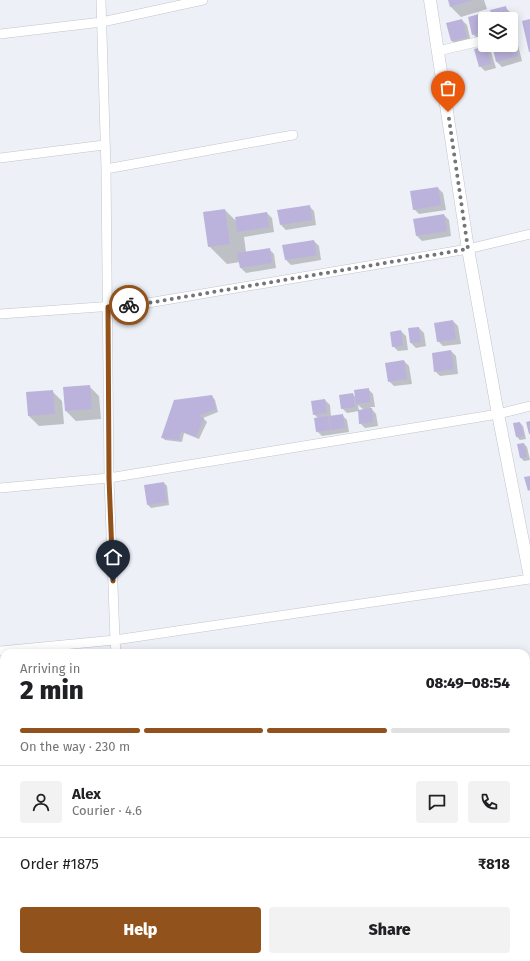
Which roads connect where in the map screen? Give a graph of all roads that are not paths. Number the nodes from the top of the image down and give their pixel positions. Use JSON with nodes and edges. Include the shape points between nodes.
{"nodes":[{"id":1,"x":101,"y":0,"type":"edge"},
{"id":2,"x":203,"y":0,"type":"edge"},
{"id":3,"x":430,"y":0,"type":"edge"},
{"id":4,"x":102,"y":22,"type":"junction"},
{"id":5,"x":0,"y":34,"type":"edge"},
{"id":6,"x":478,"y":42,"type":"edge"},
{"id":7,"x":438,"y":51,"type":"junction"},
{"id":8,"x":293,"y":135,"type":"dead end"},
{"id":9,"x":104,"y":145,"type":"junction"},
{"id":10,"x":0,"y":158,"type":"edge"},
{"id":11,"x":106,"y":169,"type":"junction"},
{"id":12,"x":530,"y":234,"type":"edge"},
{"id":13,"x":468,"y":249,"type":"junction"},
{"id":14,"x":108,"y":307,"type":"junction"},
{"id":15,"x":0,"y":314,"type":"edge"},
{"id":16,"x":530,"y":406,"type":"edge"},
{"id":17,"x":498,"y":414,"type":"junction"},
{"id":18,"x":109,"y":478,"type":"junction"},
{"id":19,"x":0,"y":488,"type":"edge"},
{"id":20,"x":530,"y":578,"type":"edge"},
{"id":21,"x":115,"y":640,"type":"junction"},
{"id":22,"x":21,"y":649,"type":"edge"},
{"id":23,"x":116,"y":649,"type":"edge"}],
"edges":[{"from":1,"to":4,"type":"street"},
{"from":2,"to":4,"type":"street"},
{"from":3,"to":7,"type":"street"},
{"from":4,"to":5,"type":"street"},
{"from":4,"to":9,"type":"street"},
{"from":6,"to":7,"type":"street"},
{"from":7,"to":13,"type":"street"},
{"from":8,"to":11,"type":"street"},
{"from":9,"to":10,"type":"street"},
{"from":9,"to":11,"type":"street"},
{"from":11,"to":14,"type":"street"},
{"from":12,"to":13,"type":"street"},
{"from":13,"to":14,"type":"street","via":[[142,304]]},
{"from":13,"to":17,"type":"street"},
{"from":14,"to":15,"type":"street"},
{"from":14,"to":18,"type":"street"},
{"from":16,"to":17,"type":"street"},
{"from":17,"to":18,"type":"street"},
{"from":17,"to":20,"type":"street"},
{"from":18,"to":19,"type":"street"},
{"from":18,"to":21,"type":"street"},
{"from":20,"to":21,"type":"street"},
{"from":21,"to":22,"type":"street"},
{"from":21,"to":23,"type":"street"}]}
